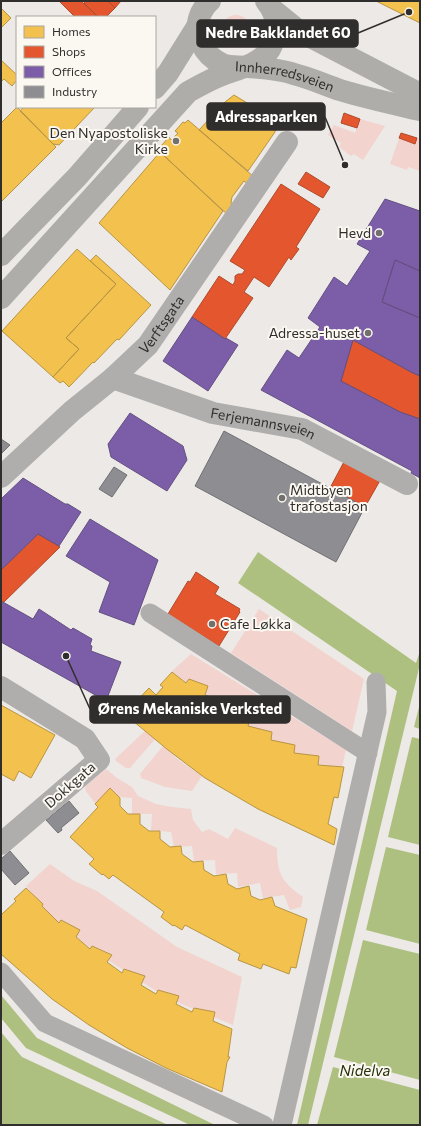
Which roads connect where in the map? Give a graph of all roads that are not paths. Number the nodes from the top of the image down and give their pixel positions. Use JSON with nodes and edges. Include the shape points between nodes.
{"nodes":[{"id":1,"x":210,"y":1,"type":"edge"},
{"id":2,"x":269,"y":5,"type":"edge"},
{"id":3,"x":198,"y":25,"type":"junction"},
{"id":4,"x":245,"y":67,"type":"junction"},
{"id":5,"x":156,"y":87,"type":"edge"},
{"id":6,"x":420,"y":94,"type":"edge"},
{"id":7,"x":137,"y":108,"type":"edge"},
{"id":8,"x":420,"y":110,"type":"edge"},
{"id":9,"x":287,"y":142,"type":"dead end"},
{"id":10,"x":1,"y":255,"type":"edge"},
{"id":11,"x":1,"y":298,"type":"edge"},
{"id":12,"x":113,"y":378,"type":"junction"},
{"id":13,"x":1,"y":478,"type":"edge"},
{"id":14,"x":407,"y":484,"type":"dead end"},
{"id":15,"x":150,"y":613,"type":"dead end"},
{"id":16,"x":376,"y":682,"type":"dead end"},
{"id":17,"x":1,"y":687,"type":"edge"},
{"id":18,"x":368,"y":753,"type":"junction"},
{"id":19,"x":1,"y":844,"type":"edge"},
{"id":20,"x":1,"y":972,"type":"edge"},
{"id":21,"x":264,"y":1125,"type":"edge"},
{"id":22,"x":282,"y":1125,"type":"edge"}],
"edges":[{"from":1,"to":3,"type":"main road","via":[[206,4]]},
{"from":2,"to":4,"type":"main road","via":[[276,21],[276,32],[271,47],[258,60]]},
{"from":2,"to":6,"type":"main road","via":[[299,31]]},
{"from":3,"to":4,"type":"main road","via":[[199,38],[211,57],[223,64]]},
{"from":3,"to":5,"type":"main road","via":[[168,73]]},
{"from":4,"to":8,"type":"main road","name":"Innherredsveien","via":[[293,73],[341,90]]},
{"from":4,"to":11,"type":"main road","name":"Innherredsveien","via":[[188,92]]},
{"from":7,"to":10,"type":"main road","via":[[77,177]]},
{"from":9,"to":12,"type":"street","name":"Verftsgata","via":[[148,345]]},
{"from":12,"to":13,"type":"street","name":"Verftsgata","via":[[72,411]]},
{"from":12,"to":14,"type":"street","name":"Ferjemannsveien","via":[[212,412],[302,429]]},
{"from":15,"to":18,"type":"street"},
{"from":16,"to":18,"type":"street","via":[[377,712]]},
{"from":17,"to":19,"type":"street","name":"Dokkgata","via":[[85,739],[99,760]]},
{"from":18,"to":22,"type":"street"},
{"from":20,"to":21,"type":"street","via":[[45,1023]]}]}
